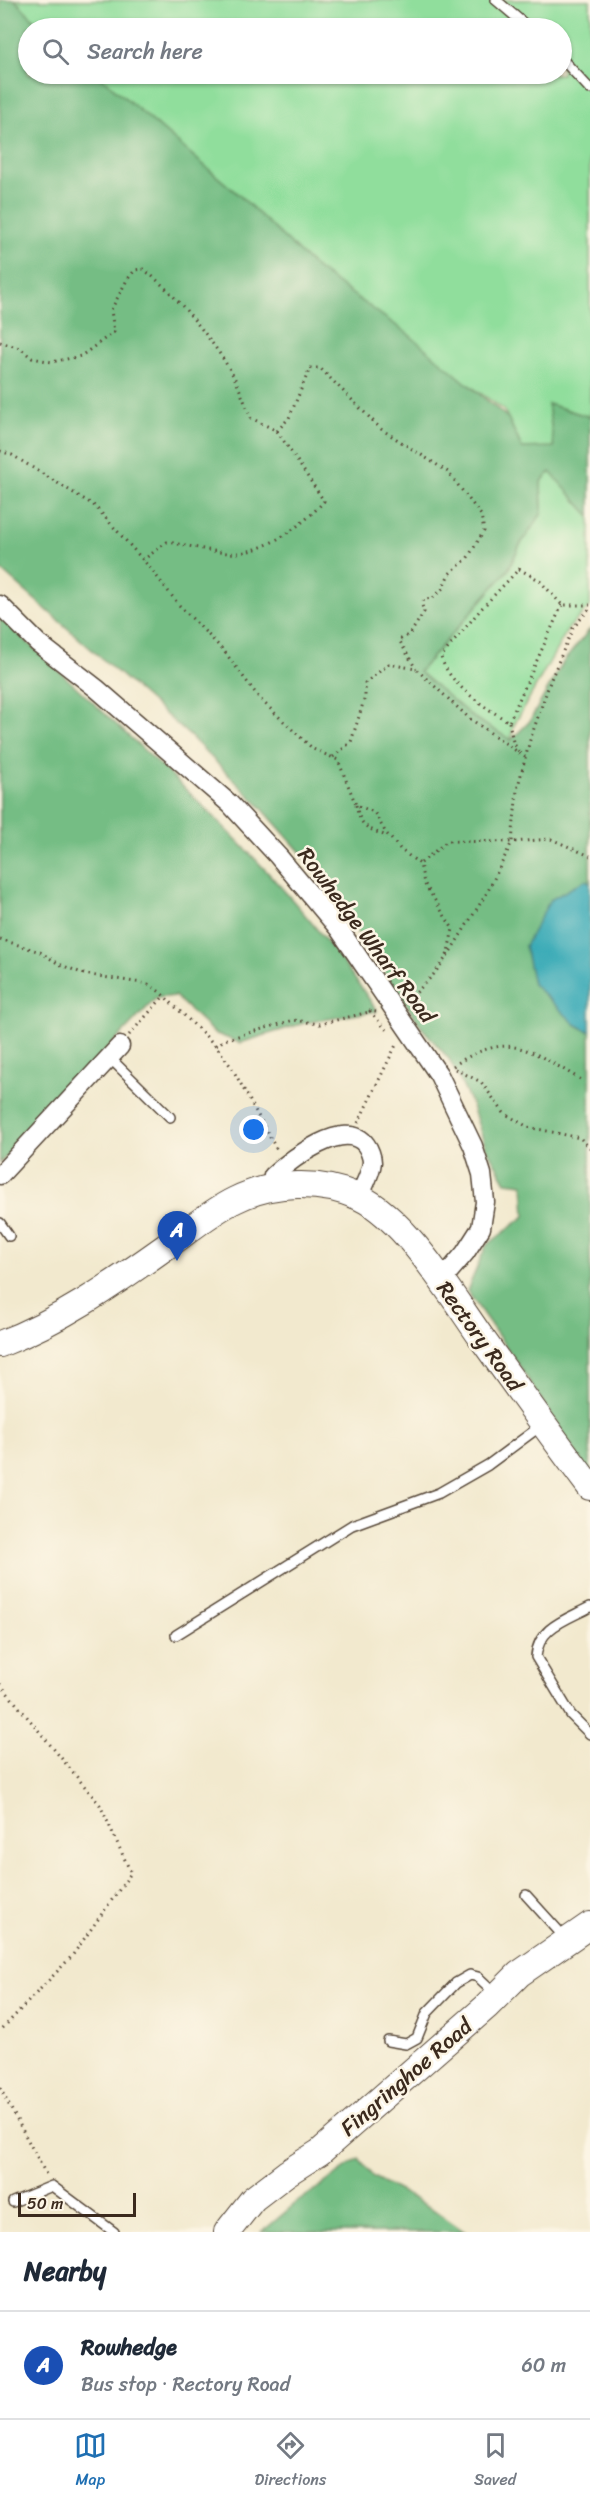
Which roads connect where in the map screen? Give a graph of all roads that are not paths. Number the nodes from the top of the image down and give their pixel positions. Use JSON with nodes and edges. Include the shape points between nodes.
{"nodes":[{"id":1,"x":496,"y":0,"type":"edge"},
{"id":2,"x":517,"y":18,"type":"edge"},
{"id":3,"x":572,"y":70,"type":"edge"},
{"id":4,"x":590,"y":88,"type":"edge"},
{"id":5,"x":0,"y":605,"type":"edge"},
{"id":6,"x":114,"y":1052,"type":"joint"},
{"id":7,"x":170,"y":1117,"type":"dead end"},
{"id":8,"x":0,"y":1175,"type":"edge"},
{"id":9,"x":271,"y":1187,"type":"junction"},
{"id":10,"x":359,"y":1197,"type":"junction"},
{"id":11,"x":0,"y":1223,"type":"edge"},
{"id":12,"x":9,"y":1236,"type":"dead end"},
{"id":13,"x":441,"y":1281,"type":"junction"},
{"id":14,"x":0,"y":1344,"type":"edge"},
{"id":15,"x":543,"y":1424,"type":"junction"},
{"id":16,"x":590,"y":1487,"type":"edge"},
{"id":17,"x":590,"y":1608,"type":"edge"},
{"id":18,"x":176,"y":1635,"type":"dead end"},
{"id":19,"x":590,"y":1734,"type":"edge"},
{"id":20,"x":526,"y":1894,"type":"dead end"},
{"id":21,"x":590,"y":1925,"type":"edge"},
{"id":22,"x":567,"y":1941,"type":"junction"},
{"id":23,"x":498,"y":1995,"type":"junction"},
{"id":24,"x":388,"y":2041,"type":"dead end"},
{"id":25,"x":13,"y":2202,"type":"dead end"},
{"id":26,"x":114,"y":2232,"type":"edge"},
{"id":27,"x":227,"y":2232,"type":"edge"}],
"edges":[{"from":1,"to":2,"type":"lane"},
{"from":3,"to":4,"type":"lane"},
{"from":5,"to":13,"type":"street","name":"Rowhedge Wharf Road","via":[[38,643],[105,695],[230,804],[316,902],[446,1071],[482,1174],[486,1202],[480,1228]]},
{"from":6,"to":7,"type":"lane"},
{"from":6,"to":8,"type":"street"},
{"from":9,"to":10,"type":"street","name":"Rectory Road","via":[[329,1188]]},
{"from":9,"to":10,"type":"street","via":[[273,1176],[285,1165],[320,1143],[341,1135],[352,1136],[362,1139],[372,1162]]},
{"from":9,"to":14,"type":"street","name":"Rectory Road","via":[[235,1200],[54,1321]]},
{"from":10,"to":13,"type":"street","name":"Rectory Road","via":[[401,1230]]},
{"from":11,"to":12,"type":"lane"},
{"from":13,"to":15,"type":"street","name":"Rectory Road"},
{"from":15,"to":16,"type":"street","name":"Rectory Road"},
{"from":15,"to":18,"type":"lane","via":[[449,1488],[352,1525]]},
{"from":17,"to":19,"type":"lane","via":[[548,1630],[540,1638],[536,1657],[571,1715]]},
{"from":20,"to":22,"type":"lane"},
{"from":21,"to":22,"type":"street","name":"Fingringhoe Road"},
{"from":22,"to":23,"type":"street","name":"Fingringhoe Road","via":[[519,1974]]},
{"from":23,"to":24,"type":"lane","via":[[478,1977],[470,1975],[456,1983],[427,2013],[417,2038],[406,2044]]},
{"from":23,"to":27,"type":"street","name":"Fingringhoe Road","via":[[320,2152],[253,2199]]},
{"from":25,"to":26,"type":"lane","via":[[52,2186]]}]}
